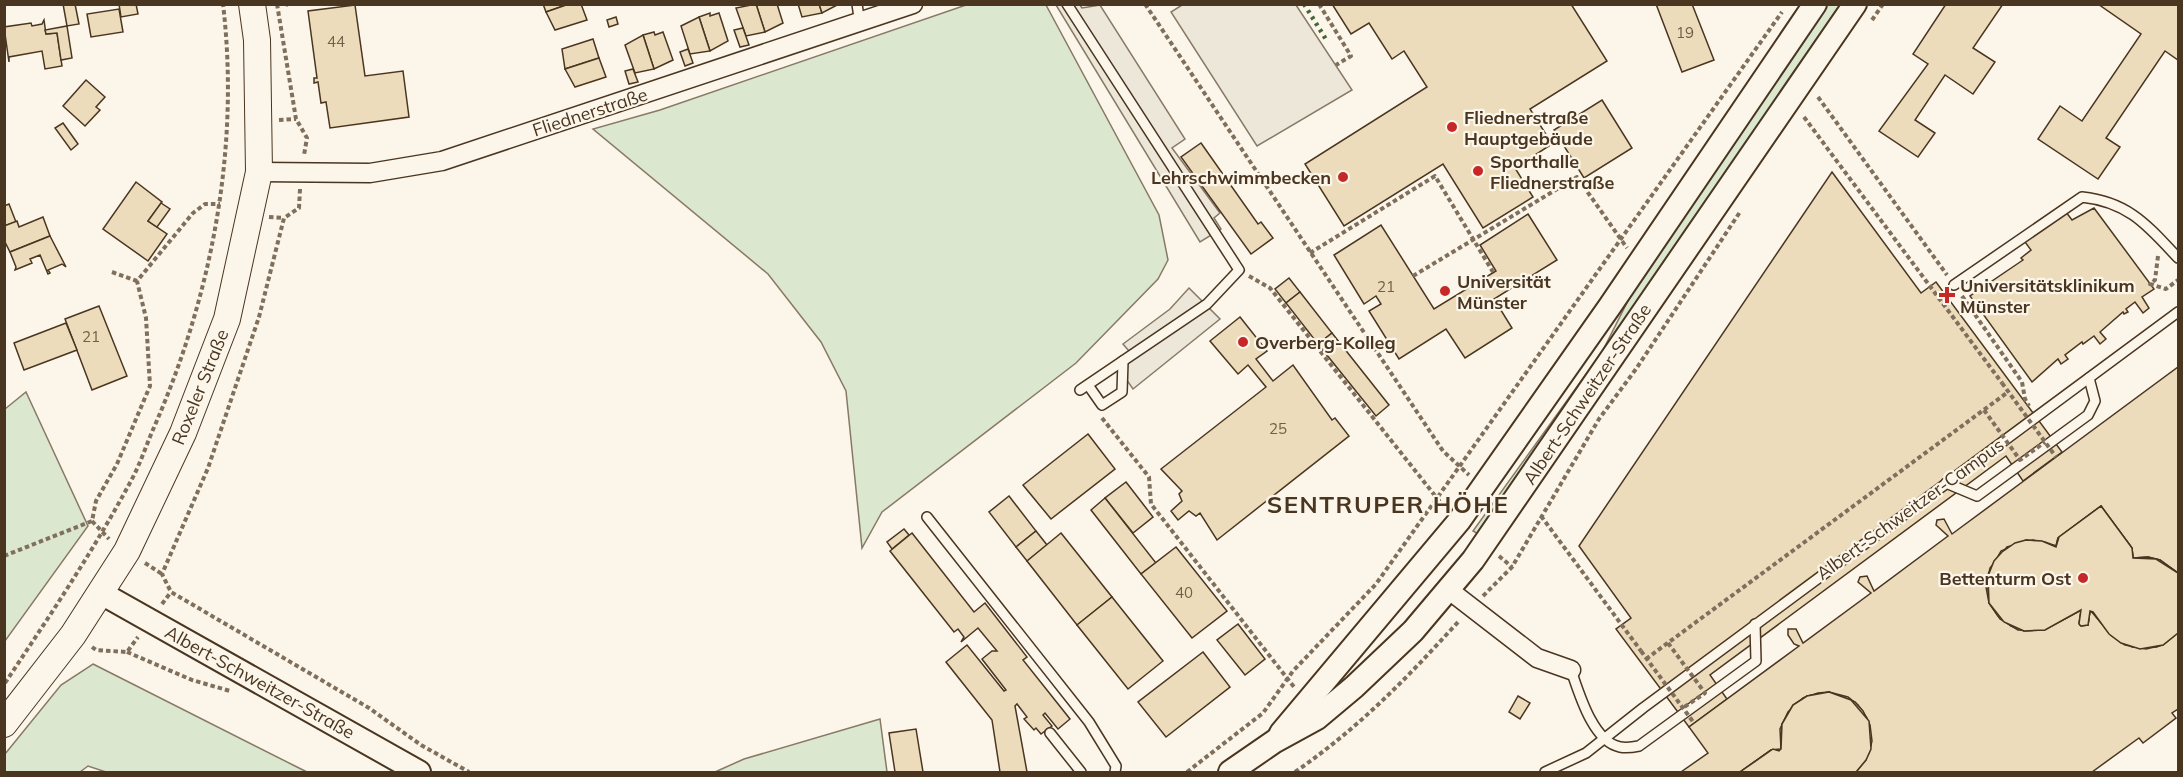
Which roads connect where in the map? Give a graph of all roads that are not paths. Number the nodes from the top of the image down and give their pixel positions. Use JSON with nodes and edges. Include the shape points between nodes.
{"nodes":[{"id":1,"x":252,"y":4,"type":"edge"},
{"id":2,"x":857,"y":4,"type":"edge"},
{"id":3,"x":913,"y":4,"type":"edge"},
{"id":4,"x":1067,"y":4,"type":"edge"},
{"id":5,"x":1815,"y":4,"type":"edge"},
{"id":6,"x":1855,"y":4,"type":"edge"},
{"id":7,"x":860,"y":24,"type":"junction"},
{"id":8,"x":259,"y":172,"type":"junction"},
{"id":9,"x":2178,"y":258,"type":"edge"},
{"id":10,"x":1954,"y":285,"type":"road end"},
{"id":11,"x":2178,"y":312,"type":"edge"},
{"id":12,"x":1123,"y":361,"type":"junction"},
{"id":13,"x":2089,"y":378,"type":"junction"},
{"id":14,"x":1946,"y":483,"type":"junction"},
{"id":15,"x":927,"y":517,"type":"dead end"},
{"id":16,"x":1421,"y":567,"type":"junction"},
{"id":17,"x":1449,"y":590,"type":"junction"},
{"id":18,"x":101,"y":593,"type":"junction"},
{"id":19,"x":1755,"y":624,"type":"junction"},
{"id":20,"x":1571,"y":670,"type":"joint"},
{"id":21,"x":4,"y":724,"type":"edge"},
{"id":22,"x":1050,"y":733,"type":"dead end"},
{"id":23,"x":1604,"y":738,"type":"junction"},
{"id":24,"x":1275,"y":741,"type":"junction"},
{"id":25,"x":419,"y":772,"type":"edge"},
{"id":26,"x":1081,"y":772,"type":"edge"},
{"id":27,"x":1115,"y":772,"type":"edge"},
{"id":28,"x":1230,"y":772,"type":"edge"},
{"id":29,"x":1545,"y":772,"type":"edge"}],
"edges":[{"from":1,"to":8,"type":"main road","name":"Roxeler Straße","via":[[257,40]]},
{"from":2,"to":7,"type":"lane"},
{"from":3,"to":7,"type":"street","name":"Fliednerstraße"},
{"from":4,"to":12,"type":"lane","via":[[1239,270],[1207,304]]},
{"from":5,"to":16,"type":"street","name":"Albert-Schweitzer-Straße","via":[[1610,306],[1470,505]]},
{"from":6,"to":17,"type":"street","name":"Albert-Schweitzer-Straße","via":[[1485,545]]},
{"from":7,"to":8,"type":"street","name":"Fliednerstraße","via":[[442,161],[370,173]]},
{"from":8,"to":18,"type":"main road","name":"Roxeler Straße","via":[[227,319],[183,434],[128,551]]},
{"from":9,"to":10,"type":"lane","via":[[2130,211],[2104,199],[2082,197]]},
{"from":11,"to":13,"type":"lane","name":"Albert-Schweitzer-Campus"},
{"from":12,"to":12,"type":"lane","via":[[1084,387],[1102,405],[1122,392]]},
{"from":13,"to":14,"type":"lane","name":"Albert-Schweitzer-Campus"},
{"from":13,"to":14,"type":"lane","via":[[2095,401],[2088,415],[2056,439],[1977,496]]},
{"from":14,"to":19,"type":"lane","name":"Albert-Schweitzer-Campus"},
{"from":15,"to":27,"type":"lane","via":[[1089,722],[1116,766]]},
{"from":16,"to":17,"type":"street"},
{"from":16,"to":24,"type":"street","name":"Albert-Schweitzer-Straße"},
{"from":17,"to":20,"type":"street","via":[[1537,658]]},
{"from":17,"to":24,"type":"street","name":"Albert-Schweitzer-Straße","via":[[1354,687],[1317,718]]},
{"from":18,"to":21,"type":"main road","name":"Roxeler Straße"},
{"from":18,"to":25,"type":"street","name":"Albert-Schweitzer-Straße"},
{"from":19,"to":23,"type":"lane","name":"Albert-Schweitzer-Campus"},
{"from":19,"to":23,"type":"lane","via":[[1756,661],[1731,680],[1639,746],[1620,747]]},
{"from":20,"to":23,"type":"lane","via":[[1585,709]]},
{"from":22,"to":26,"type":"lane"},
{"from":23,"to":29,"type":"lane","name":"Albert-Schweitzer-Campus","via":[[1572,761]]},
{"from":24,"to":28,"type":"street","name":"Albert-Schweitzer-Straße"}]}
